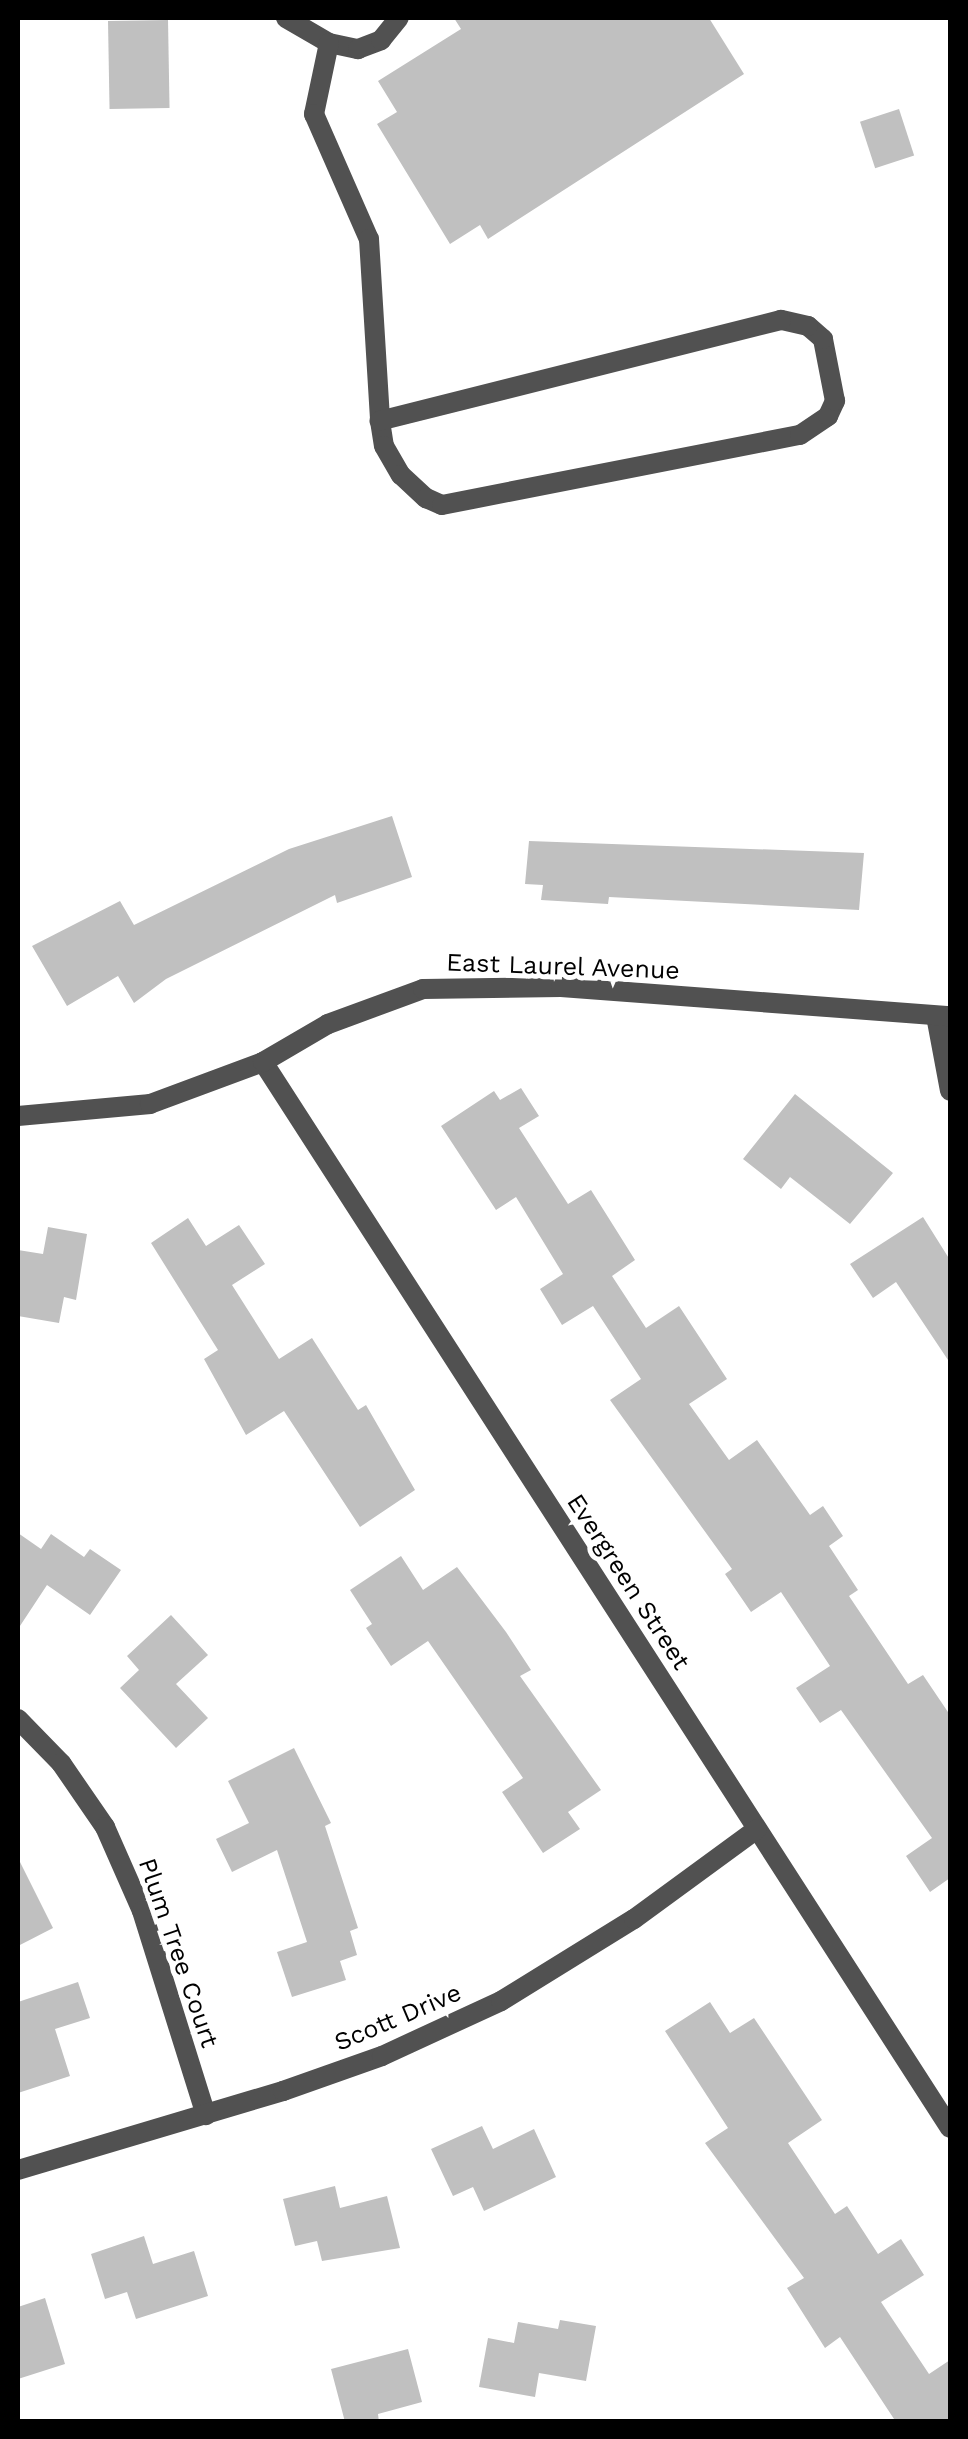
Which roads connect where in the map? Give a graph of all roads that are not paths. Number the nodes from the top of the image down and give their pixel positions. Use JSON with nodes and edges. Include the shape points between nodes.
{"nodes":[{"id":1,"x":286,"y":18,"type":"edge"},
{"id":2,"x":399,"y":18,"type":"edge"},
{"id":3,"x":329,"y":43,"type":"junction"},
{"id":4,"x":380,"y":421,"type":"junction"},
{"id":5,"x":944,"y":1016,"type":"edge"},
{"id":6,"x":263,"y":1062,"type":"junction"},
{"id":7,"x":950,"y":1092,"type":"edge"},
{"id":8,"x":18,"y":1116,"type":"edge"},
{"id":9,"x":18,"y":1719,"type":"edge"},
{"id":10,"x":758,"y":1828,"type":"junction"},
{"id":11,"x":206,"y":2115,"type":"junction"},
{"id":12,"x":950,"y":2128,"type":"edge"},
{"id":13,"x":18,"y":2170,"type":"edge"}],
"edges":[{"from":1,"to":3,"type":"street"},
{"from":2,"to":3,"type":"street","via":[[381,40],[358,49]]},
{"from":3,"to":4,"type":"street","via":[[314,114],[369,239]]},
{"from":4,"to":4,"type":"street","via":[[384,446],[401,476],[442,506],[800,435],[828,416],[835,401],[823,339],[808,326],[781,320]]},
{"from":5,"to":6,"type":"street","name":"East Laurel Avenue","via":[[562,988],[422,989],[328,1024]]},
{"from":5,"to":7,"type":"street"},
{"from":6,"to":8,"type":"street","name":"East Laurel Avenue","via":[[150,1104]]},
{"from":6,"to":10,"type":"street","name":"Evergreen Street"},
{"from":9,"to":11,"type":"street","name":"Plum Tree Court","via":[[61,1763],[105,1827],[142,1911]]},
{"from":10,"to":11,"type":"street","name":"Scott Drive","via":[[634,1919],[501,2001],[382,2056]]},
{"from":10,"to":12,"type":"street","name":"Evergreen Street"},
{"from":11,"to":13,"type":"street","name":"Scott Drive"}]}
